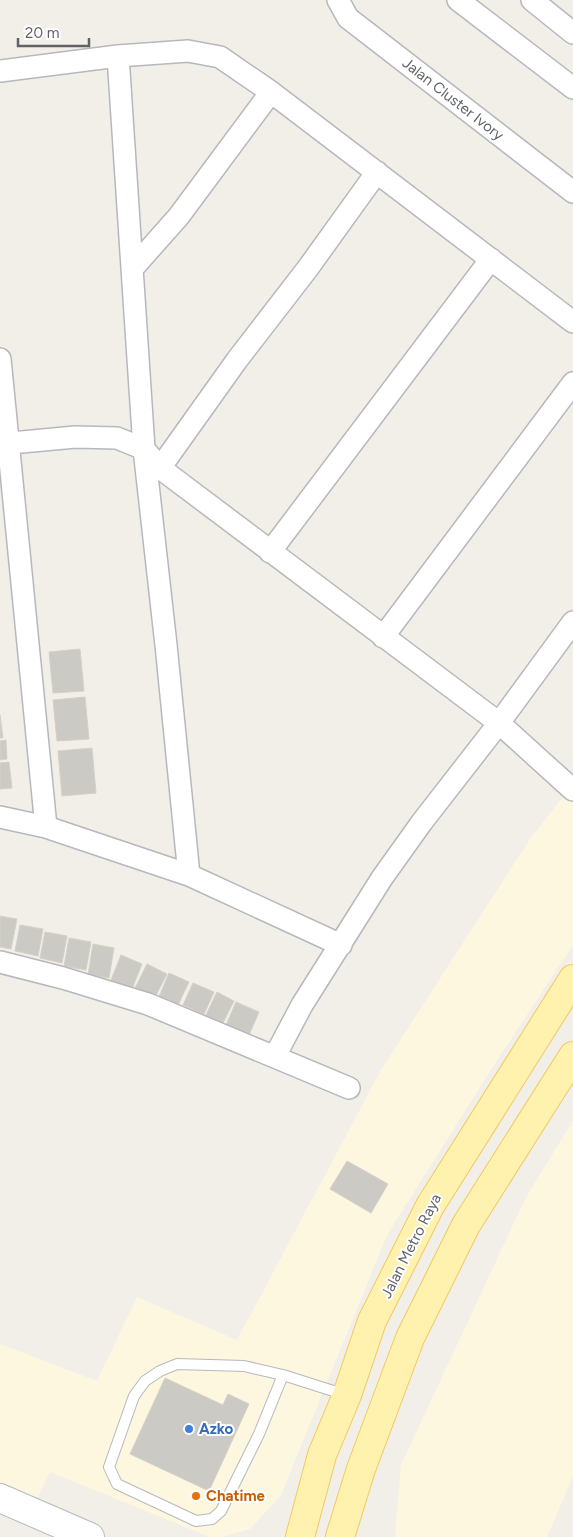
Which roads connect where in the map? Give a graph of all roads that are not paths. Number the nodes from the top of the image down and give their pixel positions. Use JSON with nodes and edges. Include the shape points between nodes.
{"nodes":[{"id":1,"x":338,"y":0,"type":"edge"},
{"id":2,"x":458,"y":0,"type":"edge"},
{"id":3,"x":532,"y":0,"type":"edge"},
{"id":4,"x":573,"y":33,"type":"edge"},
{"id":5,"x":118,"y":56,"type":"junction"},
{"id":6,"x":0,"y":71,"type":"edge"},
{"id":7,"x":573,"y":88,"type":"edge"},
{"id":8,"x":271,"y":92,"type":"junction"},
{"id":9,"x":377,"y":172,"type":"junction"},
{"id":10,"x":573,"y":192,"type":"edge"},
{"id":11,"x":491,"y":259,"type":"junction"},
{"id":12,"x":132,"y":269,"type":"junction"},
{"id":13,"x":573,"y":322,"type":"edge"},
{"id":14,"x":0,"y":359,"type":"edge"},
{"id":15,"x":573,"y":383,"type":"edge"},
{"id":16,"x":5,"y":444,"type":"edge"},
{"id":17,"x":144,"y":449,"type":"junction"},
{"id":18,"x":160,"y":468,"type":"junction"},
{"id":19,"x":270,"y":552,"type":"junction"},
{"id":20,"x":573,"y":622,"type":"edge"},
{"id":21,"x":383,"y":637,"type":"junction"},
{"id":22,"x":499,"y":723,"type":"junction"},
{"id":23,"x":573,"y":790,"type":"edge"},
{"id":24,"x":0,"y":817,"type":"edge"},
{"id":25,"x":46,"y":827,"type":"junction"},
{"id":26,"x":189,"y":875,"type":"junction"},
{"id":27,"x":341,"y":945,"type":"junction"},
{"id":28,"x":0,"y":962,"type":"edge"},
{"id":29,"x":573,"y":979,"type":"edge"},
{"id":30,"x":275,"y":1056,"type":"junction"},
{"id":31,"x":573,"y":1056,"type":"edge"},
{"id":32,"x":349,"y":1088,"type":"dead end"},
{"id":33,"x":283,"y":1375,"type":"junction"},
{"id":34,"x":347,"y":1395,"type":"junction"},
{"id":35,"x":0,"y":1498,"type":"edge"},
{"id":36,"x":90,"y":1537,"type":"edge"},
{"id":37,"x":300,"y":1537,"type":"edge"},
{"id":38,"x":340,"y":1537,"type":"edge"}],
"edges":[{"from":1,"to":10,"type":"street","name":"Jalan Cluster Ivory","via":[[348,18]]},
{"from":2,"to":7,"type":"street"},
{"from":3,"to":4,"type":"street"},
{"from":5,"to":6,"type":"street"},
{"from":5,"to":8,"type":"street","via":[[188,51],[220,57]]},
{"from":5,"to":12,"type":"street"},
{"from":8,"to":9,"type":"street"},
{"from":8,"to":12,"type":"street","via":[[179,216]]},
{"from":9,"to":11,"type":"street"},
{"from":9,"to":18,"type":"street"},
{"from":11,"to":13,"type":"street"},
{"from":11,"to":19,"type":"street"},
{"from":12,"to":17,"type":"street"},
{"from":14,"to":16,"type":"street"},
{"from":15,"to":21,"type":"street"},
{"from":16,"to":17,"type":"street","via":[[98,437],[117,438]]},
{"from":16,"to":25,"type":"street"},
{"from":17,"to":18,"type":"street"},
{"from":17,"to":26,"type":"street"},
{"from":18,"to":19,"type":"street"},
{"from":19,"to":21,"type":"street"},
{"from":20,"to":22,"type":"street"},
{"from":21,"to":22,"type":"street"},
{"from":22,"to":23,"type":"street"},
{"from":22,"to":27,"type":"street","via":[[382,878]]},
{"from":24,"to":25,"type":"street"},
{"from":25,"to":26,"type":"street"},
{"from":26,"to":27,"type":"street"},
{"from":27,"to":30,"type":"street","via":[[302,1005]]},
{"from":28,"to":30,"type":"street","via":[[148,1004]]},
{"from":29,"to":34,"type":"main road","name":"Jalan Metro Raya","via":[[430,1206],[372,1321]]},
{"from":30,"to":32,"type":"street"},
{"from":31,"to":38,"type":"main road","via":[[466,1225],[410,1338],[361,1469]]},
{"from":33,"to":33,"type":"lane","via":[[259,1434],[221,1510],[212,1519],[196,1521],[116,1484],[109,1467],[134,1396],[145,1381],[160,1371],[177,1364],[244,1366]]},
{"from":33,"to":34,"type":"lane"},
{"from":34,"to":37,"type":"main road","name":"Jalan Metro Raya","via":[[322,1455]]},
{"from":35,"to":36,"type":"street"}]}
